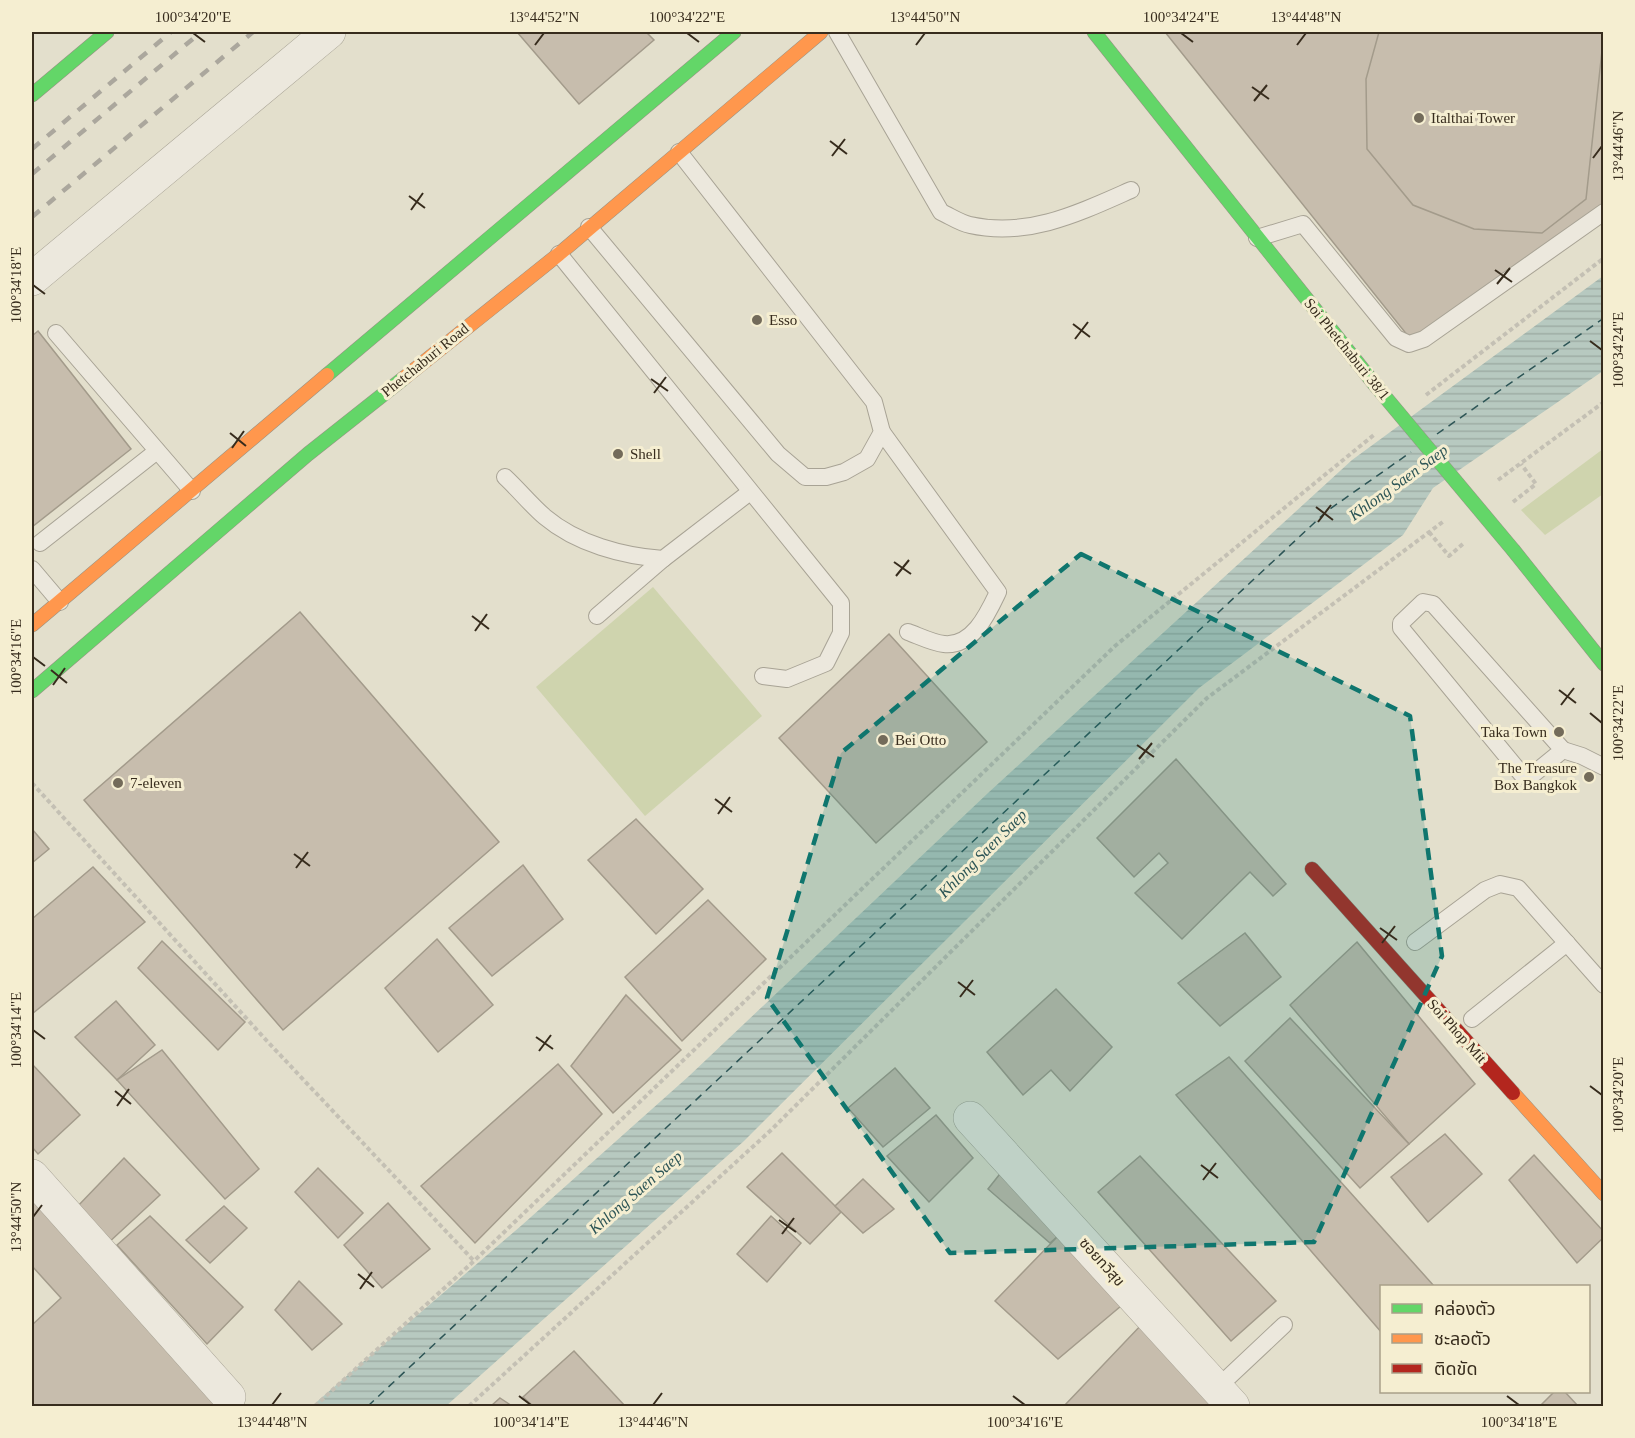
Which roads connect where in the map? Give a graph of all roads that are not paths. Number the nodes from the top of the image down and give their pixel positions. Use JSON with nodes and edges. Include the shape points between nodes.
{"nodes":[{"id":1,"x":107,"y":32,"type":"edge"},
{"id":2,"x":329,"y":32,"type":"edge"},
{"id":3,"x":734,"y":32,"type":"edge"},
{"id":4,"x":821,"y":32,"type":"edge"},
{"id":5,"x":837,"y":32,"type":"edge"},
{"id":6,"x":1094,"y":32,"type":"edge"},
{"id":7,"x":32,"y":95,"type":"edge"},
{"id":8,"x":679,"y":152,"type":"junction"},
{"id":9,"x":1131,"y":190,"type":"dead end"},
{"id":10,"x":1604,"y":212,"type":"edge"},
{"id":11,"x":589,"y":227,"type":"junction"},
{"id":12,"x":1257,"y":238,"type":"junction"},
{"id":13,"x":559,"y":254,"type":"junction"},
{"id":14,"x":32,"y":279,"type":"edge"},
{"id":15,"x":56,"y":333,"type":"dead end"},
{"id":16,"x":882,"y":432,"type":"junction"},
{"id":17,"x":157,"y":451,"type":"junction"},
{"id":18,"x":506,"y":477,"type":"dead end"},
{"id":19,"x":192,"y":491,"type":"junction"},
{"id":20,"x":750,"y":492,"type":"junction"},
{"id":21,"x":40,"y":543,"type":"dead end"},
{"id":22,"x":663,"y":559,"type":"junction"},
{"id":23,"x":32,"y":569,"type":"edge"},
{"id":24,"x":60,"y":602,"type":"junction"},
{"id":25,"x":597,"y":616,"type":"dead end"},
{"id":26,"x":32,"y":626,"type":"edge"},
{"id":27,"x":908,"y":632,"type":"dead end"},
{"id":28,"x":1604,"y":664,"type":"edge"},
{"id":29,"x":763,"y":676,"type":"dead end"},
{"id":30,"x":32,"y":691,"type":"edge"},
{"id":31,"x":1563,"y":750,"type":"junction"},
{"id":32,"x":1604,"y":767,"type":"edge"},
{"id":33,"x":1311,"y":869,"type":"dead end"},
{"id":34,"x":1415,"y":942,"type":"dead end"},
{"id":35,"x":1567,"y":943,"type":"junction"},
{"id":36,"x":1604,"y":985,"type":"edge"},
{"id":37,"x":1472,"y":1019,"type":"dead end"},
{"id":38,"x":970,"y":1118,"type":"dead end"},
{"id":39,"x":32,"y":1176,"type":"edge"},
{"id":40,"x":1604,"y":1194,"type":"edge"},
{"id":41,"x":1284,"y":1325,"type":"dead end"},
{"id":42,"x":229,"y":1397,"type":"dead end"},
{"id":43,"x":1225,"y":1397,"type":"edge"}],
"edges":[{"from":1,"to":7,"type":"main road"},
{"from":2,"to":14,"type":"street"},
{"from":3,"to":19,"type":"main road"},
{"from":4,"to":8,"type":"main road","name":"Phetchaburi Road"},
{"from":5,"to":9,"type":"lane","via":[[940,212],[970,225],[1023,229],[1071,217]]},
{"from":6,"to":12,"type":"main road","name":"Soi Phetchaburi 38/1"},
{"from":8,"to":11,"type":"main road","name":"Phetchaburi Road"},
{"from":8,"to":16,"type":"lane","via":[[874,402]]},
{"from":10,"to":12,"type":"lane","via":[[1424,339],[1409,344],[1396,338],[1303,224]]},
{"from":11,"to":13,"type":"main road","name":"Phetchaburi Road"},
{"from":11,"to":16,"type":"lane","via":[[778,454],[805,477],[844,472],[867,459]]},
{"from":12,"to":28,"type":"main road","name":"Soi Phetchaburi 38/1","bridge":true},
{"from":13,"to":20,"type":"lane"},
{"from":13,"to":30,"type":"main road","name":"Phetchaburi Road","via":[[308,454]]},
{"from":15,"to":17,"type":"lane"},
{"from":16,"to":27,"type":"lane","via":[[998,592],[986,618],[962,642],[944,644]]},
{"from":17,"to":19,"type":"lane"},
{"from":17,"to":21,"type":"lane"},
{"from":18,"to":22,"type":"lane","via":[[547,519],[577,536],[603,548]]},
{"from":19,"to":24,"type":"main road"},
{"from":20,"to":22,"type":"lane"},
{"from":20,"to":29,"type":"lane","via":[[841,603],[841,633],[826,663],[788,679]]},
{"from":22,"to":25,"type":"lane"},
{"from":23,"to":24,"type":"lane"},
{"from":24,"to":26,"type":"main road"},
{"from":31,"to":31,"type":"lane","via":[[1433,604],[1423,602],[1401,622],[1404,632],[1523,776],[1531,776]]},
{"from":31,"to":32,"type":"lane"},
{"from":33,"to":40,"type":"main road","name":"Soi Phop Mit"},
{"from":34,"to":35,"type":"lane","via":[[1485,890],[1500,884],[1518,888]]},
{"from":35,"to":36,"type":"lane"},
{"from":35,"to":37,"type":"lane"},
{"from":38,"to":43,"type":"street","name":"ซอยทวีสุข"},
{"from":39,"to":42,"type":"street"},
{"from":41,"to":43,"type":"lane"}]}
